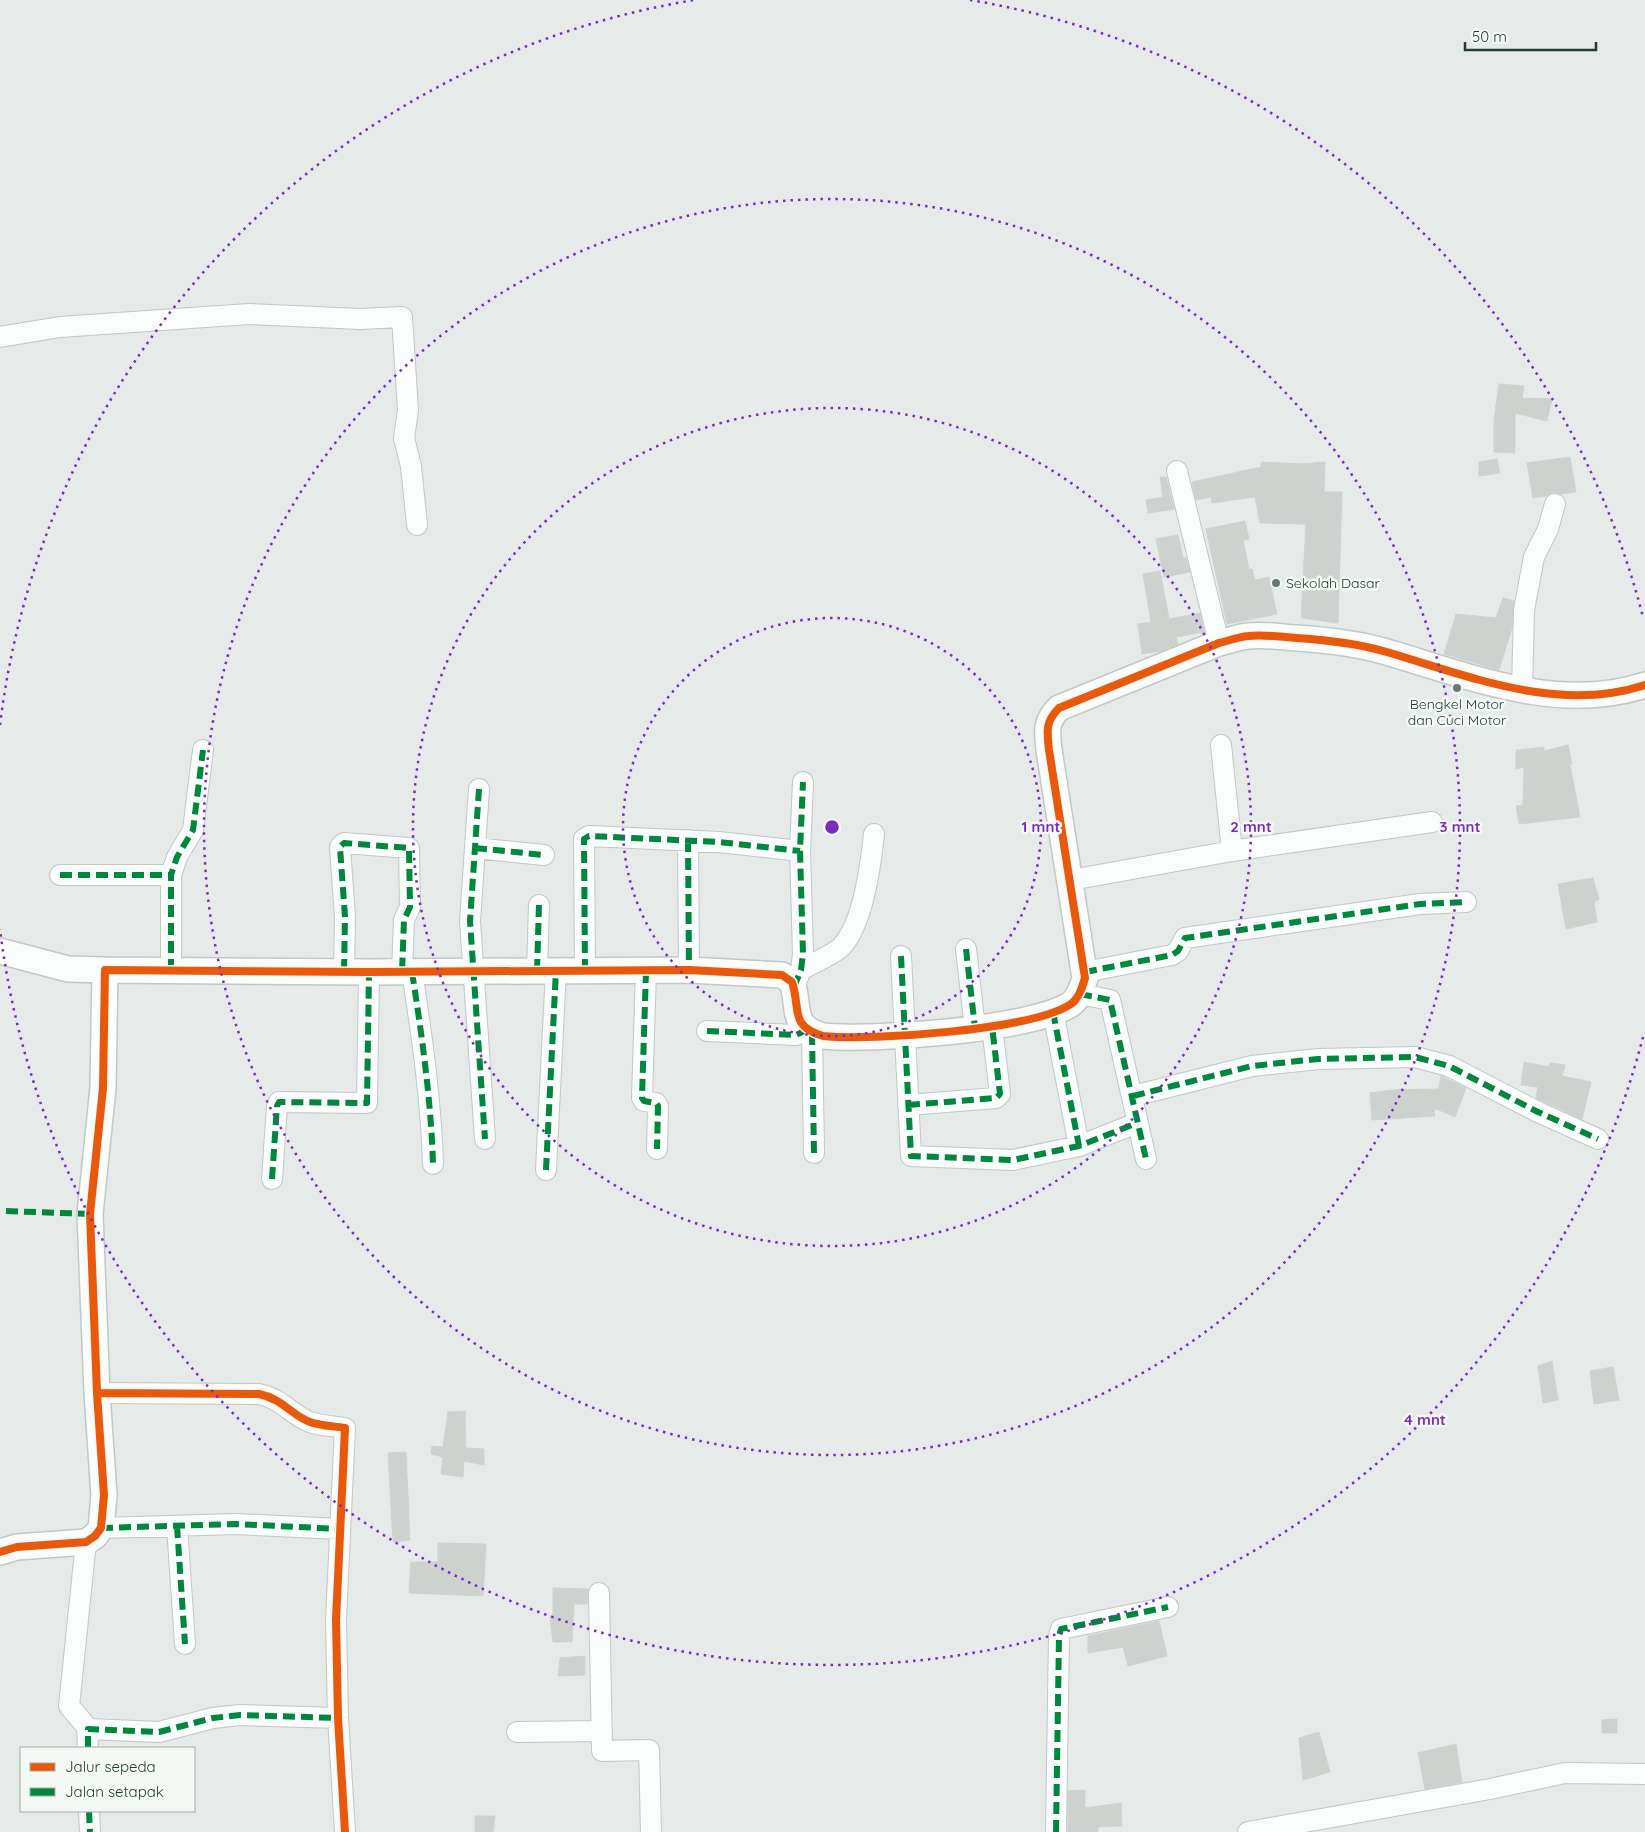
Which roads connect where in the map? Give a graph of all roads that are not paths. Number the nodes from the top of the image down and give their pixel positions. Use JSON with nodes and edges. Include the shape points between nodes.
{"nodes":[{"id":1,"x":0,"y":337,"type":"edge"},
{"id":2,"x":1177,"y":471,"type":"dead end"},
{"id":3,"x":1556,"y":504,"type":"dead end"},
{"id":4,"x":417,"y":525,"type":"dead end"},
{"id":5,"x":1219,"y":644,"type":"junction"},
{"id":6,"x":1645,"y":685,"type":"edge"},
{"id":7,"x":1522,"y":689,"type":"junction"},
{"id":8,"x":1222,"y":745,"type":"dead end"},
{"id":9,"x":203,"y":750,"type":"dead end"},
{"id":10,"x":803,"y":782,"type":"dead end"},
{"id":11,"x":478,"y":789,"type":"dead end"},
{"id":12,"x":1432,"y":822,"type":"dead end"},
{"id":13,"x":874,"y":834,"type":"dead end"},
{"id":14,"x":688,"y":840,"type":"junction"},
{"id":15,"x":475,"y":848,"type":"junction"},
{"id":16,"x":1232,"y":850,"type":"junction"},
{"id":17,"x":800,"y":851,"type":"junction"},
{"id":18,"x":544,"y":855,"type":"dead end"},
{"id":19,"x":60,"y":875,"type":"dead end"},
{"id":20,"x":171,"y":875,"type":"junction"},
{"id":21,"x":1070,"y":880,"type":"junction"},
{"id":22,"x":1466,"y":902,"type":"dead end"},
{"id":23,"x":539,"y":905,"type":"dead end"},
{"id":24,"x":966,"y":949,"type":"dead end"},
{"id":25,"x":0,"y":951,"type":"edge"},
{"id":26,"x":901,"y":956,"type":"dead end"},
{"id":27,"x":105,"y":970,"type":"junction"},
{"id":28,"x":547,"y":970,"type":"junction"},
{"id":29,"x":585,"y":970,"type":"junction"},
{"id":30,"x":689,"y":970,"type":"junction"},
{"id":31,"x":171,"y":971,"type":"junction"},
{"id":32,"x":344,"y":971,"type":"junction"},
{"id":33,"x":646,"y":971,"type":"junction"},
{"id":34,"x":369,"y":972,"type":"junction"},
{"id":35,"x":407,"y":972,"type":"junction"},
{"id":36,"x":474,"y":972,"type":"junction"},
{"id":37,"x":797,"y":978,"type":"junction"},
{"id":38,"x":1082,"y":983,"type":"junction"},
{"id":39,"x":1053,"y":1012,"type":"junction"},
{"id":40,"x":983,"y":1027,"type":"junction"},
{"id":41,"x":707,"y":1031,"type":"dead end"},
{"id":42,"x":809,"y":1031,"type":"junction"},
{"id":43,"x":905,"y":1034,"type":"junction"},
{"id":44,"x":1133,"y":1096,"type":"junction"},
{"id":45,"x":908,"y":1106,"type":"junction"},
{"id":46,"x":1137,"y":1123,"type":"junction"},
{"id":47,"x":485,"y":1139,"type":"dead end"},
{"id":48,"x":1598,"y":1139,"type":"dead end"},
{"id":49,"x":1079,"y":1146,"type":"junction"},
{"id":50,"x":658,"y":1149,"type":"dead end"},
{"id":51,"x":814,"y":1153,"type":"dead end"},
{"id":52,"x":1146,"y":1159,"type":"dead end"},
{"id":53,"x":433,"y":1164,"type":"dead end"},
{"id":54,"x":546,"y":1170,"type":"dead end"},
{"id":55,"x":272,"y":1179,"type":"dead end"},
{"id":56,"x":97,"y":1393,"type":"junction"},
{"id":57,"x":177,"y":1526,"type":"junction"},
{"id":58,"x":340,"y":1529,"type":"junction"},
{"id":59,"x":93,"y":1535,"type":"junction"},
{"id":60,"x":0,"y":1552,"type":"edge"},
{"id":61,"x":599,"y":1593,"type":"dead end"},
{"id":62,"x":1168,"y":1607,"type":"dead end"},
{"id":63,"x":185,"y":1644,"type":"dead end"},
{"id":64,"x":338,"y":1718,"type":"junction"},
{"id":65,"x":602,"y":1730,"type":"junction"},
{"id":66,"x":517,"y":1732,"type":"dead end"},
{"id":67,"x":88,"y":1739,"type":"edge"},
{"id":68,"x":1645,"y":1774,"type":"edge"},
{"id":69,"x":89,"y":1812,"type":"edge"},
{"id":70,"x":90,"y":1832,"type":"edge"},
{"id":71,"x":345,"y":1832,"type":"edge"},
{"id":72,"x":651,"y":1832,"type":"edge"},
{"id":73,"x":1056,"y":1832,"type":"edge"},
{"id":74,"x":1248,"y":1832,"type":"edge"}],
"edges":[{"from":1,"to":4,"type":"street","via":[[60,327],[249,314],[402,320],[408,410],[404,438],[411,466]]},
{"from":2,"to":5,"type":"street"},
{"from":3,"to":7,"type":"street","via":[[1534,557],[1524,610]]},
{"from":5,"to":7,"type":"street","via":[[1261,635],[1318,640],[1382,651],[1441,670]]},
{"from":5,"to":21,"type":"street","via":[[1059,708],[1049,718],[1049,750]]},
{"from":6,"to":7,"type":"street","via":[[1603,693],[1558,695]]},
{"from":8,"to":16,"type":"street"},
{"from":9,"to":20,"type":"street","via":[[193,830],[177,857]]},
{"from":10,"to":17,"type":"street"},
{"from":11,"to":15,"type":"street"},
{"from":12,"to":16,"type":"street"},
{"from":13,"to":37,"type":"street","via":[[869,882],[852,928],[841,948]]},
{"from":14,"to":17,"type":"street"},
{"from":14,"to":29,"type":"street","via":[[584,838]]},
{"from":14,"to":30,"type":"street"},
{"from":15,"to":18,"type":"street"},
{"from":15,"to":36,"type":"street","via":[[470,921]]},
{"from":16,"to":21,"type":"street"},
{"from":17,"to":37,"type":"street","via":[[803,954]]},
{"from":19,"to":20,"type":"street"},
{"from":20,"to":31,"type":"street"},
{"from":21,"to":38,"type":"street"},
{"from":22,"to":38,"type":"street","via":[[1420,904],[1185,938],[1172,955]]},
{"from":23,"to":28,"type":"street"},
{"from":24,"to":40,"type":"street"},
{"from":25,"to":27,"type":"street","via":[[68,968]]},
{"from":26,"to":43,"type":"street"},
{"from":27,"to":31,"type":"street"},
{"from":27,"to":56,"type":"street","via":[[103,1088],[90,1214]]},
{"from":28,"to":29,"type":"street"},
{"from":28,"to":36,"type":"street"},
{"from":28,"to":54,"type":"street"},
{"from":29,"to":33,"type":"street"},
{"from":30,"to":33,"type":"street"},
{"from":30,"to":37,"type":"street"},
{"from":31,"to":32,"type":"street"},
{"from":32,"to":34,"type":"street"},
{"from":32,"to":35,"type":"street","via":[[345,917],[340,847],[344,843],[409,848],[410,907],[404,920]]},
{"from":33,"to":50,"type":"street","via":[[642,1098],[658,1106]]},
{"from":34,"to":35,"type":"street"},
{"from":34,"to":55,"type":"street","via":[[367,1102],[278,1103]]},
{"from":35,"to":36,"type":"street"},
{"from":35,"to":53,"type":"street","via":[[422,1037]]},
{"from":36,"to":47,"type":"street"},
{"from":37,"to":42,"type":"street","via":[[798,1020]]},
{"from":38,"to":39,"type":"street","via":[[1069,1005]]},
{"from":38,"to":44,"type":"street","via":[[1110,1000]]},
{"from":39,"to":40,"type":"street"},
{"from":39,"to":49,"type":"street"},
{"from":40,"to":43,"type":"street"},
{"from":40,"to":45,"type":"street","via":[[1000,1094],[996,1098]]},
{"from":41,"to":42,"type":"street","via":[[796,1035]]},
{"from":42,"to":43,"type":"street","via":[[837,1037]]},
{"from":42,"to":51,"type":"street"},
{"from":43,"to":45,"type":"street"},
{"from":44,"to":46,"type":"street"},
{"from":44,"to":48,"type":"street","via":[[1252,1066],[1318,1059],[1415,1057],[1449,1066]]},
{"from":45,"to":49,"type":"street","via":[[911,1156],[1007,1160]]},
{"from":46,"to":49,"type":"street"},
{"from":46,"to":52,"type":"street"},
{"from":56,"to":58,"type":"street","via":[[259,1394],[278,1400],[309,1422],[345,1428]]},
{"from":56,"to":59,"type":"street","via":[[104,1495]]},
{"from":57,"to":58,"type":"street","via":[[236,1524]]},
{"from":57,"to":59,"type":"street"},
{"from":57,"to":63,"type":"street"},
{"from":58,"to":64,"type":"street","via":[[336,1620]]},
{"from":59,"to":60,"type":"street"},
{"from":59,"to":67,"type":"street","via":[[69,1706]]},
{"from":61,"to":65,"type":"street"},
{"from":62,"to":73,"type":"street","via":[[1062,1629],[1059,1636]]},
{"from":64,"to":67,"type":"street","via":[[228,1715],[159,1732]]},
{"from":64,"to":71,"type":"street"},
{"from":65,"to":66,"type":"street"},
{"from":65,"to":72,"type":"street","via":[[602,1751],[650,1750]]},
{"from":68,"to":74,"type":"street","via":[[1559,1774]]},
{"from":69,"to":70,"type":"street"}]}
